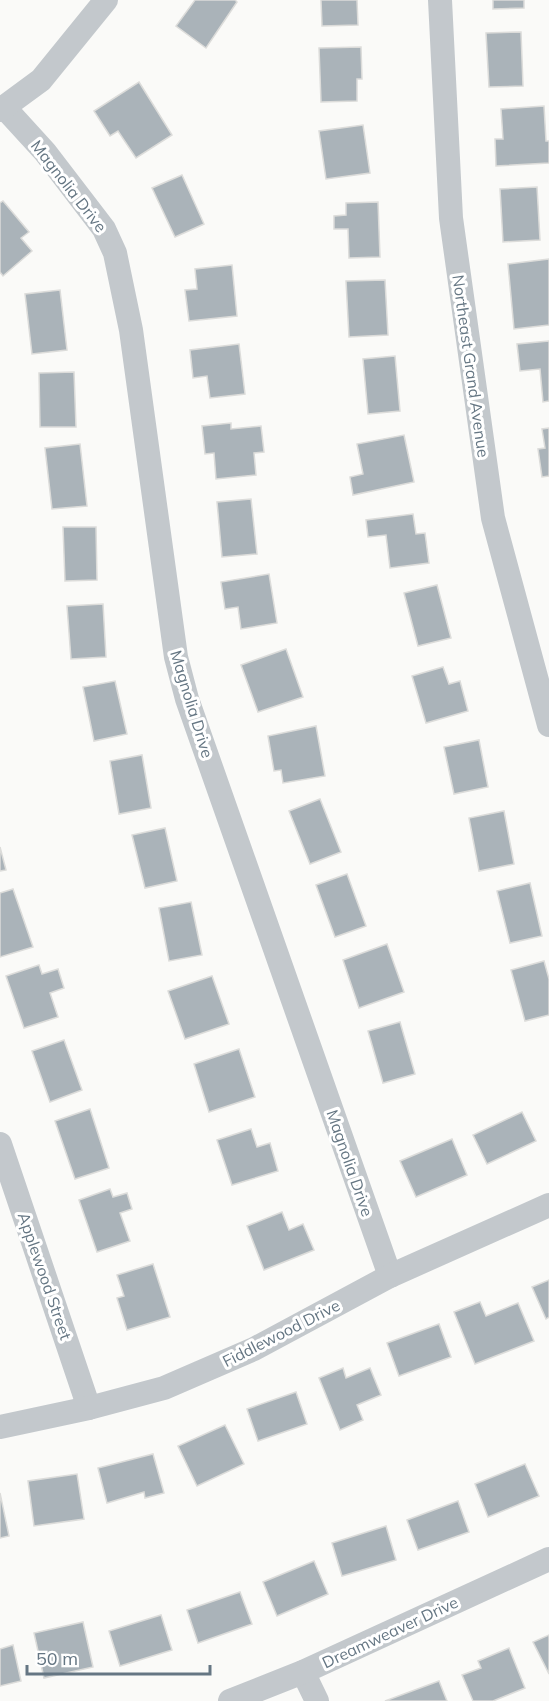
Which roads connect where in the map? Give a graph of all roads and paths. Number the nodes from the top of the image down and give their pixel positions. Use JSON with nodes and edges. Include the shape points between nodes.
{"nodes":[{"id":1,"x":106,"y":0,"type":"edge"},
{"id":2,"x":440,"y":0,"type":"edge"},
{"id":3,"x":2,"y":109,"type":"edge"},
{"id":4,"x":549,"y":725,"type":"edge"},
{"id":5,"x":0,"y":1144,"type":"edge"},
{"id":6,"x":549,"y":1204,"type":"edge"},
{"id":7,"x":390,"y":1276,"type":"junction"},
{"id":8,"x":89,"y":1408,"type":"junction"},
{"id":9,"x":0,"y":1427,"type":"edge"},
{"id":10,"x":549,"y":1559,"type":"edge"},
{"id":11,"x":303,"y":1672,"type":"junction"},
{"id":12,"x":230,"y":1701,"type":"edge"},
{"id":13,"x":317,"y":1701,"type":"edge"}],
"edges":[{"from":1,"to":3,"type":"street","via":[[41,80]]},
{"from":2,"to":4,"type":"street","name":"Northeast Grand Avenue","via":[[451,218],[492,519]]},
{"from":3,"to":7,"type":"street","name":"Magnolia Drive","via":[[45,152],[104,229],[115,253],[131,330],[174,645],[187,699]]},
{"from":5,"to":8,"type":"street","name":"Applewood Street"},
{"from":6,"to":7,"type":"street","name":"Fiddlewood Drive"},
{"from":7,"to":8,"type":"street","name":"Fiddlewood Drive","via":[[254,1349],[164,1388]]},
{"from":8,"to":9,"type":"street","name":"Fiddlewood Drive"},
{"from":10,"to":11,"type":"street","name":"Dreamweaver Drive"},
{"from":11,"to":12,"type":"street","name":"Dreamweaver Drive"},
{"from":11,"to":13,"type":"street"}]}
